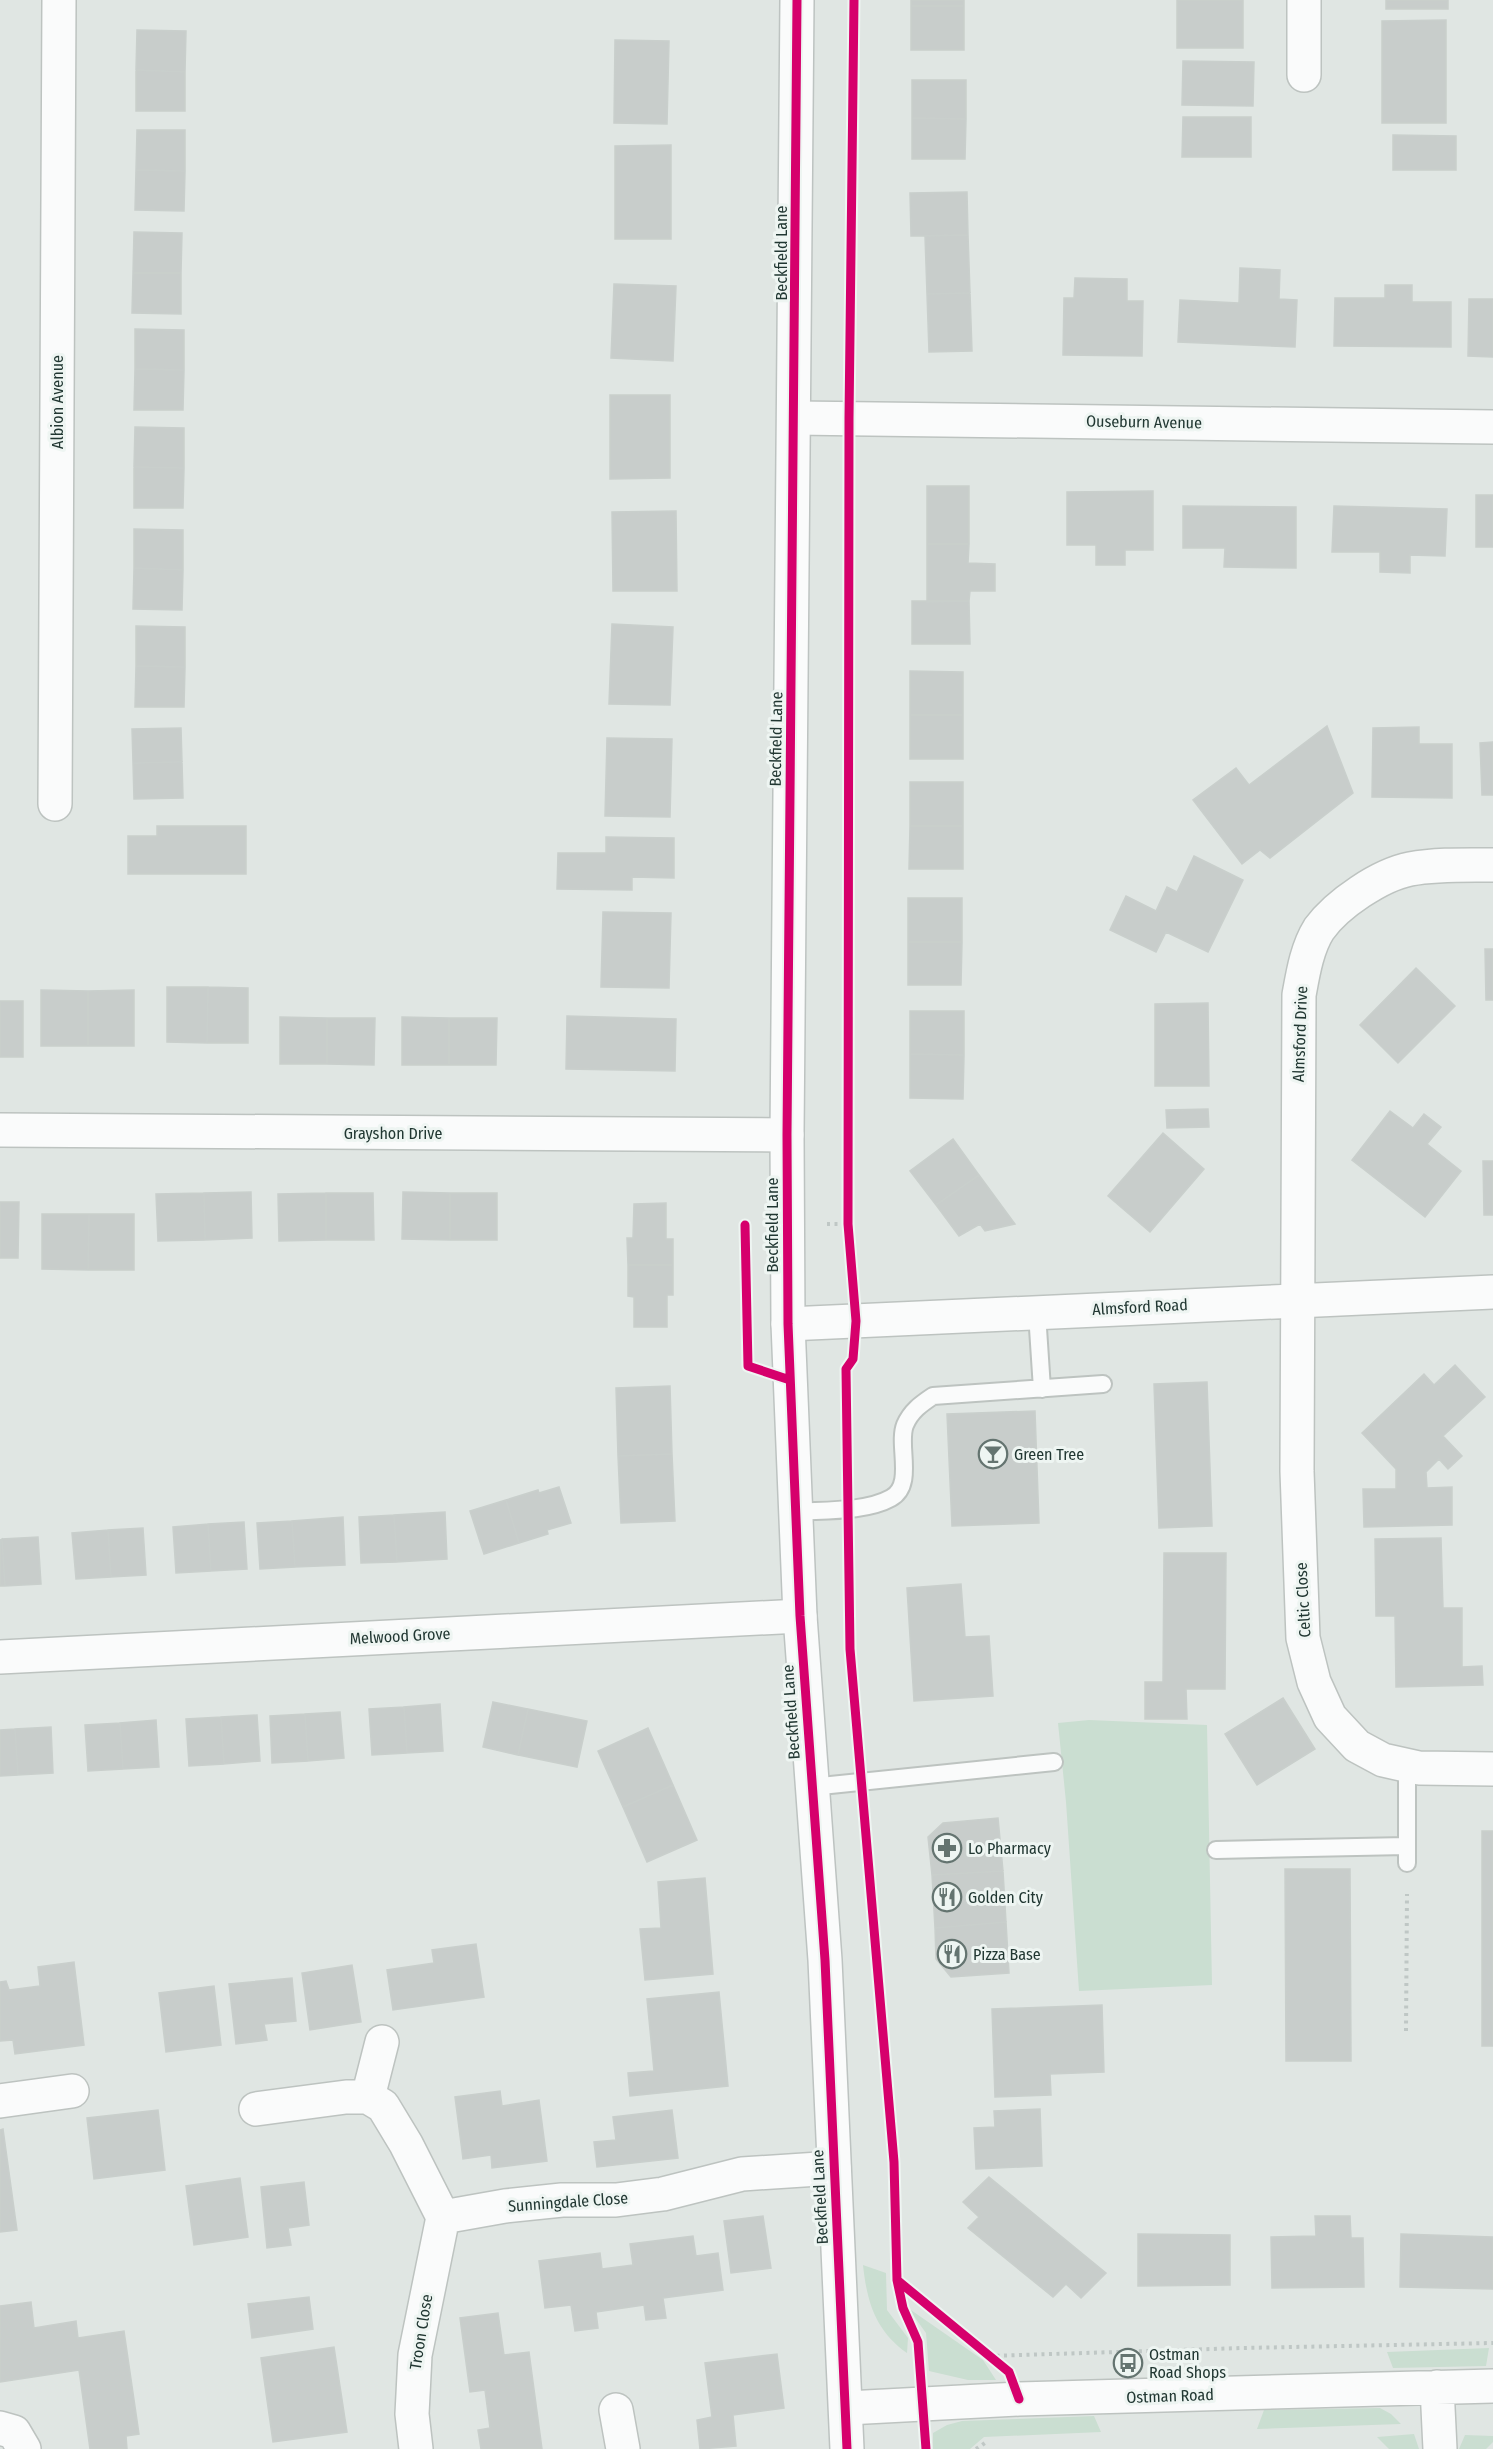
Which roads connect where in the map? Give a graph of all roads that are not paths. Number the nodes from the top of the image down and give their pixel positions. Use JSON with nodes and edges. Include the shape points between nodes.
{"nodes":[{"id":1,"x":60,"y":0,"type":"edge"},
{"id":2,"x":797,"y":0,"type":"edge"},
{"id":3,"x":1304,"y":0,"type":"edge"},
{"id":4,"x":1304,"y":75,"type":"dead end"},
{"id":5,"x":795,"y":418,"type":"junction"},
{"id":6,"x":1493,"y":428,"type":"edge"},
{"id":7,"x":55,"y":804,"type":"dead end"},
{"id":8,"x":1493,"y":866,"type":"edge"},
{"id":9,"x":0,"y":1130,"type":"edge"},
{"id":10,"x":787,"y":1136,"type":"junction"},
{"id":11,"x":1493,"y":1292,"type":"edge"},
{"id":12,"x":1296,"y":1299,"type":"junction"},
{"id":13,"x":1037,"y":1313,"type":"junction"},
{"id":14,"x":788,"y":1324,"type":"junction"},
{"id":15,"x":1104,"y":1384,"type":"dead end"},
{"id":16,"x":1042,"y":1389,"type":"junction"},
{"id":17,"x":796,"y":1512,"type":"junction"},
{"id":18,"x":800,"y":1616,"type":"junction"},
{"id":19,"x":0,"y":1657,"type":"edge"},
{"id":20,"x":1054,"y":1762,"type":"dead end"},
{"id":21,"x":1407,"y":1765,"type":"junction"},
{"id":22,"x":1493,"y":1769,"type":"edge"},
{"id":23,"x":811,"y":1787,"type":"junction"},
{"id":24,"x":1406,"y":1846,"type":"junction"},
{"id":25,"x":1216,"y":1850,"type":"dead end"},
{"id":26,"x":1407,"y":1863,"type":"road end"},
{"id":27,"x":382,"y":2042,"type":"dead end"},
{"id":28,"x":72,"y":2091,"type":"dead end"},
{"id":29,"x":368,"y":2097,"type":"junction"},
{"id":30,"x":0,"y":2101,"type":"edge"},
{"id":31,"x":256,"y":2109,"type":"dead end"},
{"id":32,"x":834,"y":2168,"type":"junction"},
{"id":33,"x":443,"y":2217,"type":"junction"},
{"id":34,"x":1493,"y":2386,"type":"edge"},
{"id":35,"x":1437,"y":2387,"type":"junction"},
{"id":36,"x":847,"y":2408,"type":"junction"},
{"id":37,"x":616,"y":2410,"type":"dead end"},
{"id":38,"x":0,"y":2428,"type":"edge"},
{"id":39,"x":24,"y":2449,"type":"edge"},
{"id":40,"x":416,"y":2449,"type":"edge"},
{"id":41,"x":623,"y":2449,"type":"edge"},
{"id":42,"x":847,"y":2449,"type":"edge"},
{"id":43,"x":1440,"y":2449,"type":"edge"}],
"edges":[{"from":1,"to":7,"type":"street","name":"Albion Avenue"},
{"from":2,"to":5,"type":"street","name":"Beckfield Lane"},
{"from":3,"to":4,"type":"street"},
{"from":5,"to":6,"type":"street","name":"Ouseburn Avenue"},
{"from":5,"to":10,"type":"street","name":"Beckfield Lane"},
{"from":8,"to":12,"type":"street","name":"Almsford Drive","via":[[1409,869],[1367,888],[1342,905],[1319,929],[1305,962],[1299,994]]},
{"from":9,"to":10,"type":"street","name":"Grayshon Drive"},
{"from":10,"to":14,"type":"street","name":"Beckfield Lane"},
{"from":11,"to":12,"type":"street","name":"Almsford Road"},
{"from":12,"to":13,"type":"street","name":"Almsford Road"},
{"from":12,"to":21,"type":"street","name":"Celtic Close","via":[[1303,1638],[1314,1682],[1330,1717],[1357,1746],[1383,1760]]},
{"from":13,"to":14,"type":"street","name":"Almsford Road"},
{"from":13,"to":16,"type":"lane"},
{"from":14,"to":17,"type":"street","name":"Beckfield Lane"},
{"from":15,"to":16,"type":"lane"},
{"from":16,"to":17,"type":"lane","via":[[933,1396],[915,1409],[904,1427],[904,1480],[893,1498],[871,1505]]},
{"from":17,"to":18,"type":"street","name":"Beckfield Lane"},
{"from":18,"to":19,"type":"street","name":"Melwood Grove"},
{"from":18,"to":23,"type":"street","name":"Beckfield Lane"},
{"from":20,"to":23,"type":"lane"},
{"from":21,"to":22,"type":"street","name":"Celtic Close"},
{"from":21,"to":24,"type":"lane"},
{"from":23,"to":32,"type":"street","name":"Beckfield Lane","via":[[825,1960]]},
{"from":24,"to":25,"type":"lane"},
{"from":24,"to":26,"type":"lane"},
{"from":27,"to":29,"type":"street"},
{"from":28,"to":30,"type":"street"},
{"from":29,"to":31,"type":"street"},
{"from":29,"to":33,"type":"street","via":[[383,2106]]},
{"from":32,"to":33,"type":"street","name":"Sunningdale Close","via":[[742,2174],[663,2194],[616,2200],[562,2200]]},
{"from":32,"to":36,"type":"street","name":"Beckfield Lane"},
{"from":33,"to":40,"type":"street","name":"Troon Close","via":[[415,2355],[412,2414]]},
{"from":34,"to":35,"type":"street","name":"Ostman Road"},
{"from":35,"to":36,"type":"street","name":"Ostman Road"},
{"from":35,"to":43,"type":"street"},
{"from":36,"to":42,"type":"street","name":"Beckfield Lane"},
{"from":37,"to":41,"type":"street"},
{"from":38,"to":39,"type":"street","via":[[14,2432]]}]}
